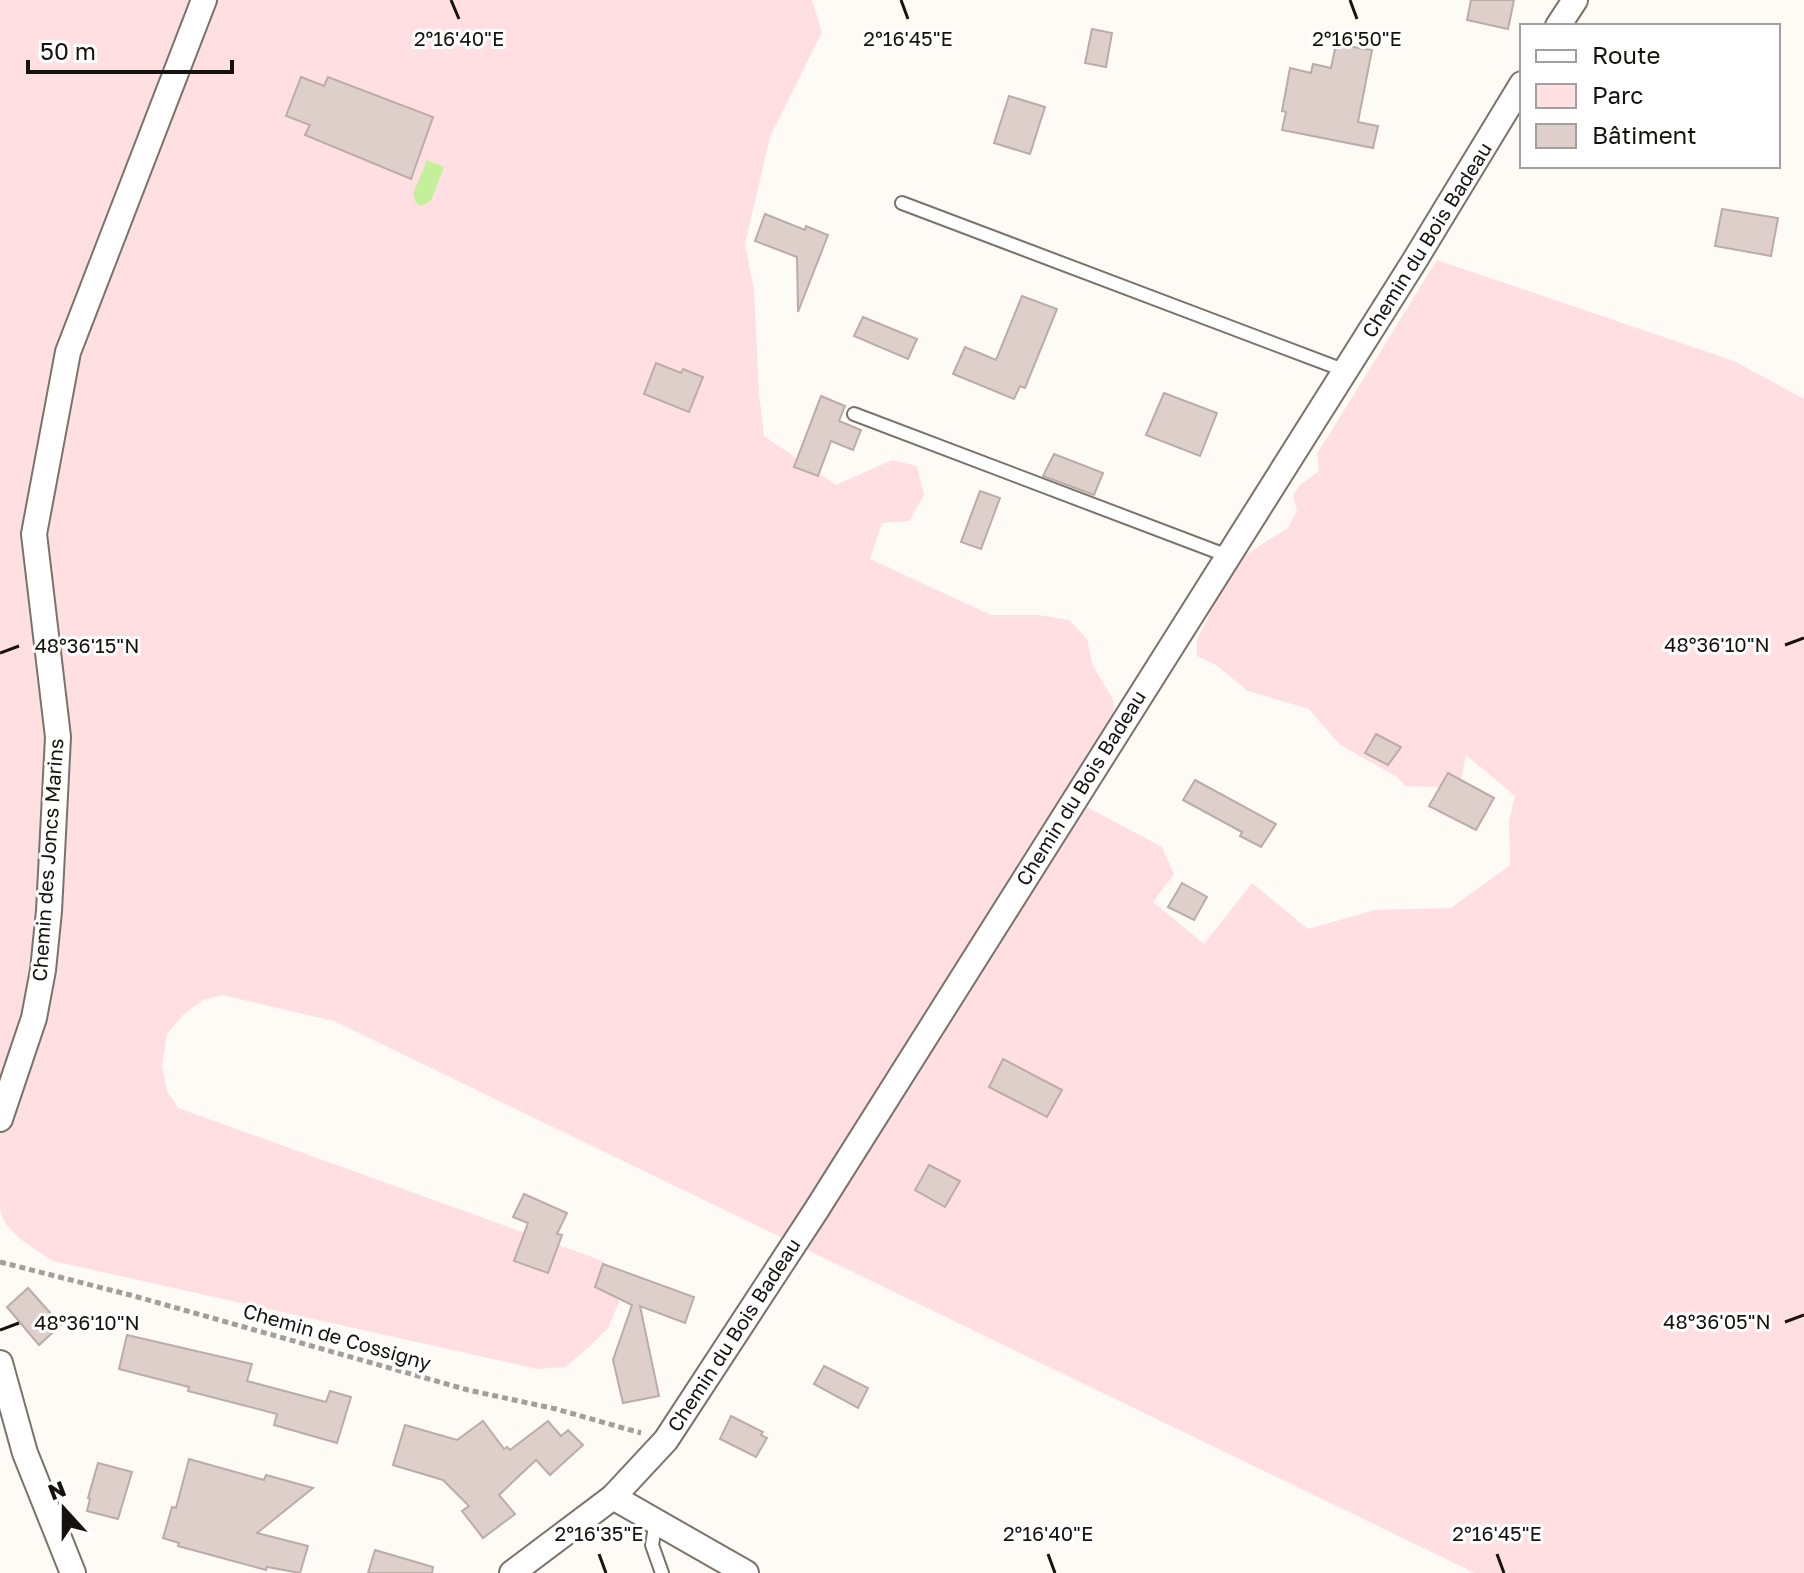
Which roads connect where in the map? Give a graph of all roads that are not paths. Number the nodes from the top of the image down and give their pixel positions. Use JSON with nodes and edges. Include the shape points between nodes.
{"nodes":[{"id":1,"x":204,"y":0,"type":"edge"},
{"id":2,"x":1575,"y":0,"type":"edge"},
{"id":3,"x":1559,"y":24,"type":"edge"},
{"id":4,"x":1520,"y":87,"type":"edge"},
{"id":5,"x":902,"y":203,"type":"dead end"},
{"id":6,"x":1346,"y":371,"type":"junction"},
{"id":7,"x":854,"y":414,"type":"dead end"},
{"id":8,"x":1228,"y":556,"type":"junction"},
{"id":9,"x":0,"y":1119,"type":"edge"},
{"id":10,"x":0,"y":1363,"type":"edge"},
{"id":11,"x":621,"y":1490,"type":"junction"},
{"id":12,"x":656,"y":1521,"type":"junction"},
{"id":13,"x":73,"y":1573,"type":"edge"},
{"id":14,"x":512,"y":1573,"type":"edge"},
{"id":15,"x":662,"y":1573,"type":"edge"},
{"id":16,"x":746,"y":1573,"type":"edge"}],
"edges":[{"from":1,"to":9,"type":"street","name":"Chemin des Joncs Marins","via":[[68,352],[34,534],[58,737],[49,911],[34,1018]]},
{"from":2,"to":3,"type":"street"},
{"from":4,"to":6,"type":"street","name":"Chemin du Bois Badeau"},
{"from":5,"to":6,"type":"lane"},
{"from":6,"to":8,"type":"street","name":"Chemin du Bois Badeau"},
{"from":7,"to":8,"type":"lane"},
{"from":8,"to":11,"type":"street","name":"Chemin du Bois Badeau","via":[[817,1209],[666,1440]]},
{"from":10,"to":13,"type":"street","via":[[25,1453]]},
{"from":11,"to":12,"type":"street"},
{"from":11,"to":14,"type":"street"},
{"from":12,"to":15,"type":"lane","via":[[652,1545]]},
{"from":12,"to":16,"type":"street"}]}
